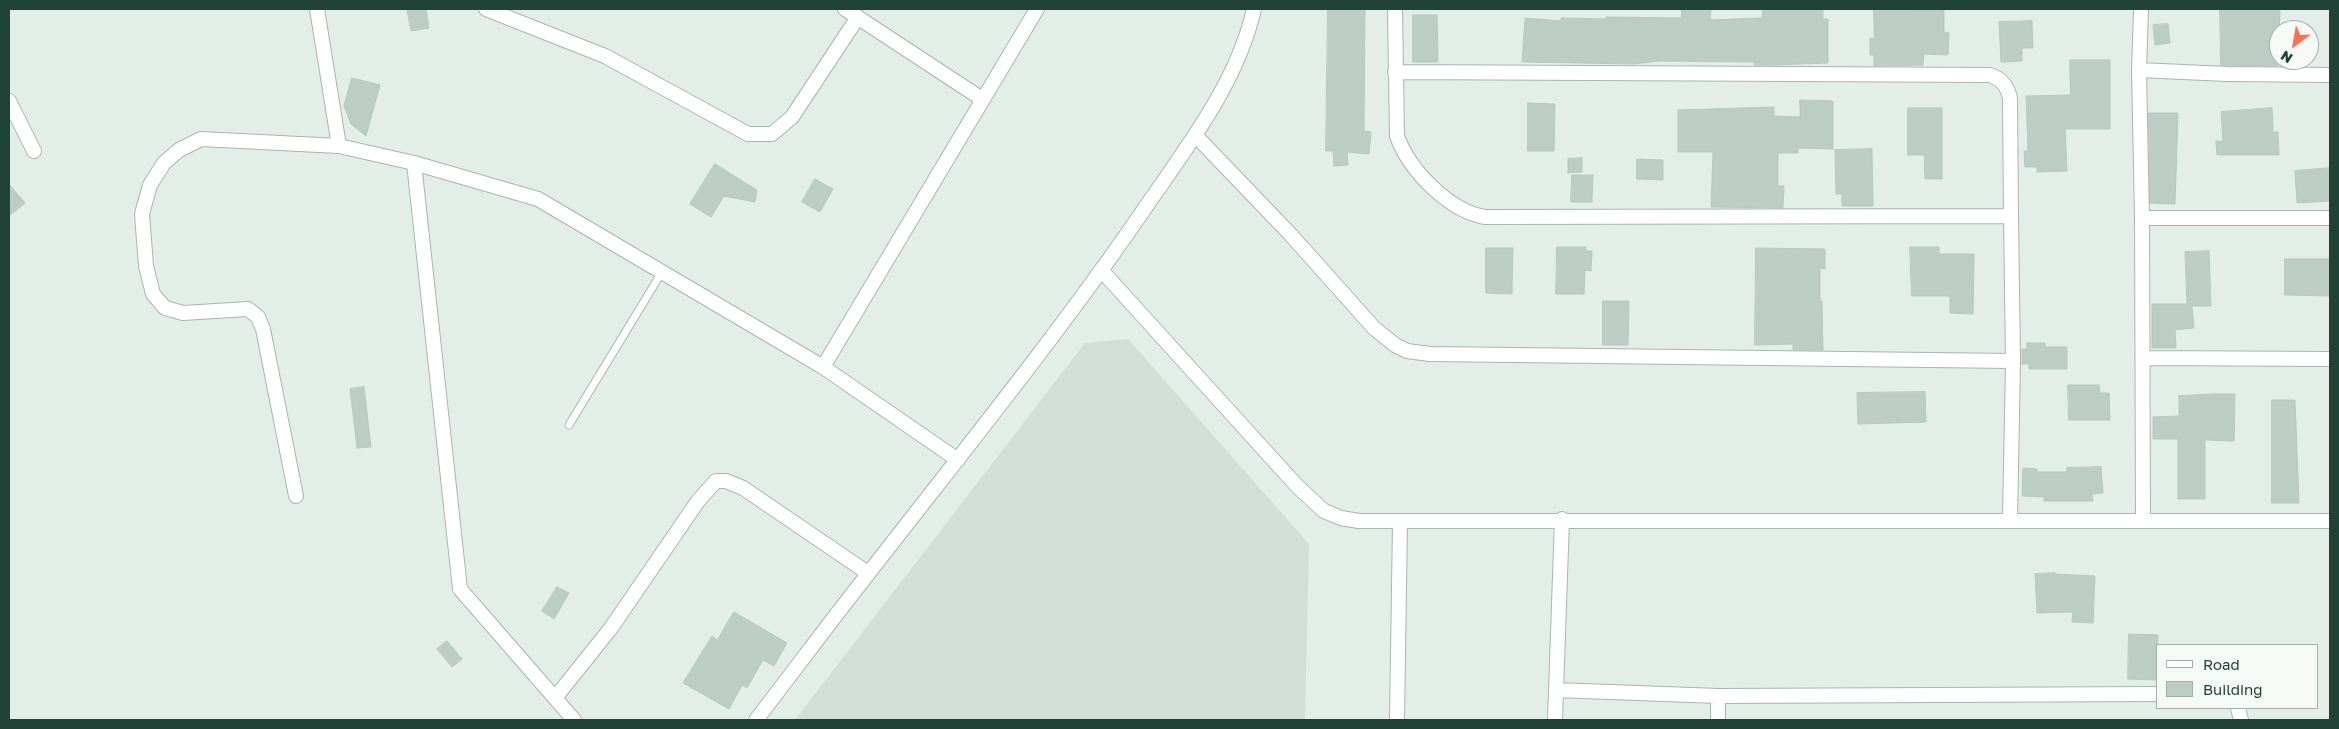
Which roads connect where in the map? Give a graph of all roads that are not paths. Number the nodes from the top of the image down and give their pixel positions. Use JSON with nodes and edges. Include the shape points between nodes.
{"nodes":[{"id":1,"x":316,"y":9,"type":"edge"},
{"id":2,"x":486,"y":9,"type":"edge"},
{"id":3,"x":845,"y":9,"type":"edge"},
{"id":4,"x":1037,"y":9,"type":"edge"},
{"id":5,"x":1254,"y":9,"type":"edge"},
{"id":6,"x":1395,"y":9,"type":"edge"},
{"id":7,"x":2141,"y":9,"type":"edge"},
{"id":8,"x":858,"y":18,"type":"junction"},
{"id":9,"x":2139,"y":70,"type":"junction"},
{"id":10,"x":1395,"y":72,"type":"junction"},
{"id":11,"x":2330,"y":75,"type":"edge"},
{"id":12,"x":982,"y":99,"type":"junction"},
{"id":13,"x":9,"y":101,"type":"edge"},
{"id":14,"x":1195,"y":135,"type":"junction"},
{"id":15,"x":339,"y":146,"type":"junction"},
{"id":16,"x":34,"y":150,"type":"dead end"},
{"id":17,"x":414,"y":163,"type":"junction"},
{"id":18,"x":2011,"y":216,"type":"junction"},
{"id":19,"x":2142,"y":218,"type":"junction"},
{"id":20,"x":2330,"y":218,"type":"edge"},
{"id":21,"x":1102,"y":271,"type":"junction"},
{"id":22,"x":662,"y":272,"type":"junction"},
{"id":23,"x":2144,"y":358,"type":"junction"},
{"id":24,"x":2330,"y":359,"type":"edge"},
{"id":25,"x":2013,"y":361,"type":"junction"},
{"id":26,"x":823,"y":367,"type":"junction"},
{"id":27,"x":569,"y":425,"type":"dead end"},
{"id":28,"x":958,"y":460,"type":"junction"},
{"id":29,"x":296,"y":496,"type":"dead end"},
{"id":30,"x":1562,"y":519,"type":"junction"},
{"id":31,"x":2010,"y":520,"type":"junction"},
{"id":32,"x":2143,"y":520,"type":"junction"},
{"id":33,"x":1400,"y":522,"type":"junction"},
{"id":34,"x":2330,"y":522,"type":"edge"},
{"id":35,"x":868,"y":573,"type":"junction"},
{"id":36,"x":1556,"y":690,"type":"junction"},
{"id":37,"x":2156,"y":694,"type":"edge"},
{"id":38,"x":1718,"y":696,"type":"junction"},
{"id":39,"x":555,"y":698,"type":"junction"},
{"id":40,"x":574,"y":720,"type":"edge"},
{"id":41,"x":756,"y":720,"type":"edge"},
{"id":42,"x":1397,"y":720,"type":"edge"},
{"id":43,"x":1555,"y":720,"type":"edge"},
{"id":44,"x":1718,"y":720,"type":"edge"}],
"edges":[{"from":1,"to":15,"type":"street"},
{"from":2,"to":8,"type":"street","via":[[605,56],[748,134],[772,134],[792,117]]},
{"from":3,"to":8,"type":"street"},
{"from":4,"to":12,"type":"street"},
{"from":5,"to":14,"type":"street","via":[[1236,62]]},
{"from":6,"to":10,"type":"street"},
{"from":7,"to":9,"type":"street"},
{"from":8,"to":12,"type":"street"},
{"from":9,"to":11,"type":"street"},
{"from":9,"to":19,"type":"street"},
{"from":10,"to":18,"type":"street","via":[[1395,128],[1400,145],[1446,200],[1478,215]]},
{"from":10,"to":18,"type":"street","via":[[1990,75],[2003,82],[2010,98]]},
{"from":12,"to":26,"type":"street"},
{"from":13,"to":16,"type":"street"},
{"from":14,"to":21,"type":"street"},
{"from":14,"to":25,"type":"street","via":[[1374,328],[1406,351],[1430,354]]},
{"from":15,"to":17,"type":"street"},
{"from":15,"to":29,"type":"street","via":[[201,139],[179,150],[164,163],[150,185],[142,214],[146,266],[153,294],[164,308],[184,313],[248,309],[258,317],[264,329]]},
{"from":17,"to":22,"type":"street","via":[[538,200]]},
{"from":17,"to":39,"type":"street","via":[[460,589]]},
{"from":18,"to":25,"type":"street"},
{"from":19,"to":20,"type":"street"},
{"from":19,"to":23,"type":"street"},
{"from":21,"to":28,"type":"street"},
{"from":21,"to":33,"type":"street","via":[[1312,501],[1324,511],[1342,518]]},
{"from":22,"to":26,"type":"street"},
{"from":22,"to":27,"type":"lane"},
{"from":23,"to":24,"type":"street"},
{"from":23,"to":32,"type":"street"},
{"from":25,"to":31,"type":"street"},
{"from":26,"to":28,"type":"street"},
{"from":28,"to":35,"type":"street"},
{"from":30,"to":31,"type":"street"},
{"from":30,"to":33,"type":"street"},
{"from":30,"to":36,"type":"street"},
{"from":31,"to":32,"type":"street"},
{"from":32,"to":34,"type":"street"},
{"from":33,"to":42,"type":"street"},
{"from":35,"to":39,"type":"street","via":[[743,488],[726,481],[716,481],[698,501],[611,628]]},
{"from":35,"to":41,"type":"street"},
{"from":36,"to":38,"type":"street"},
{"from":36,"to":43,"type":"street"},
{"from":37,"to":38,"type":"street"},
{"from":38,"to":44,"type":"street"},
{"from":39,"to":40,"type":"street"}]}
